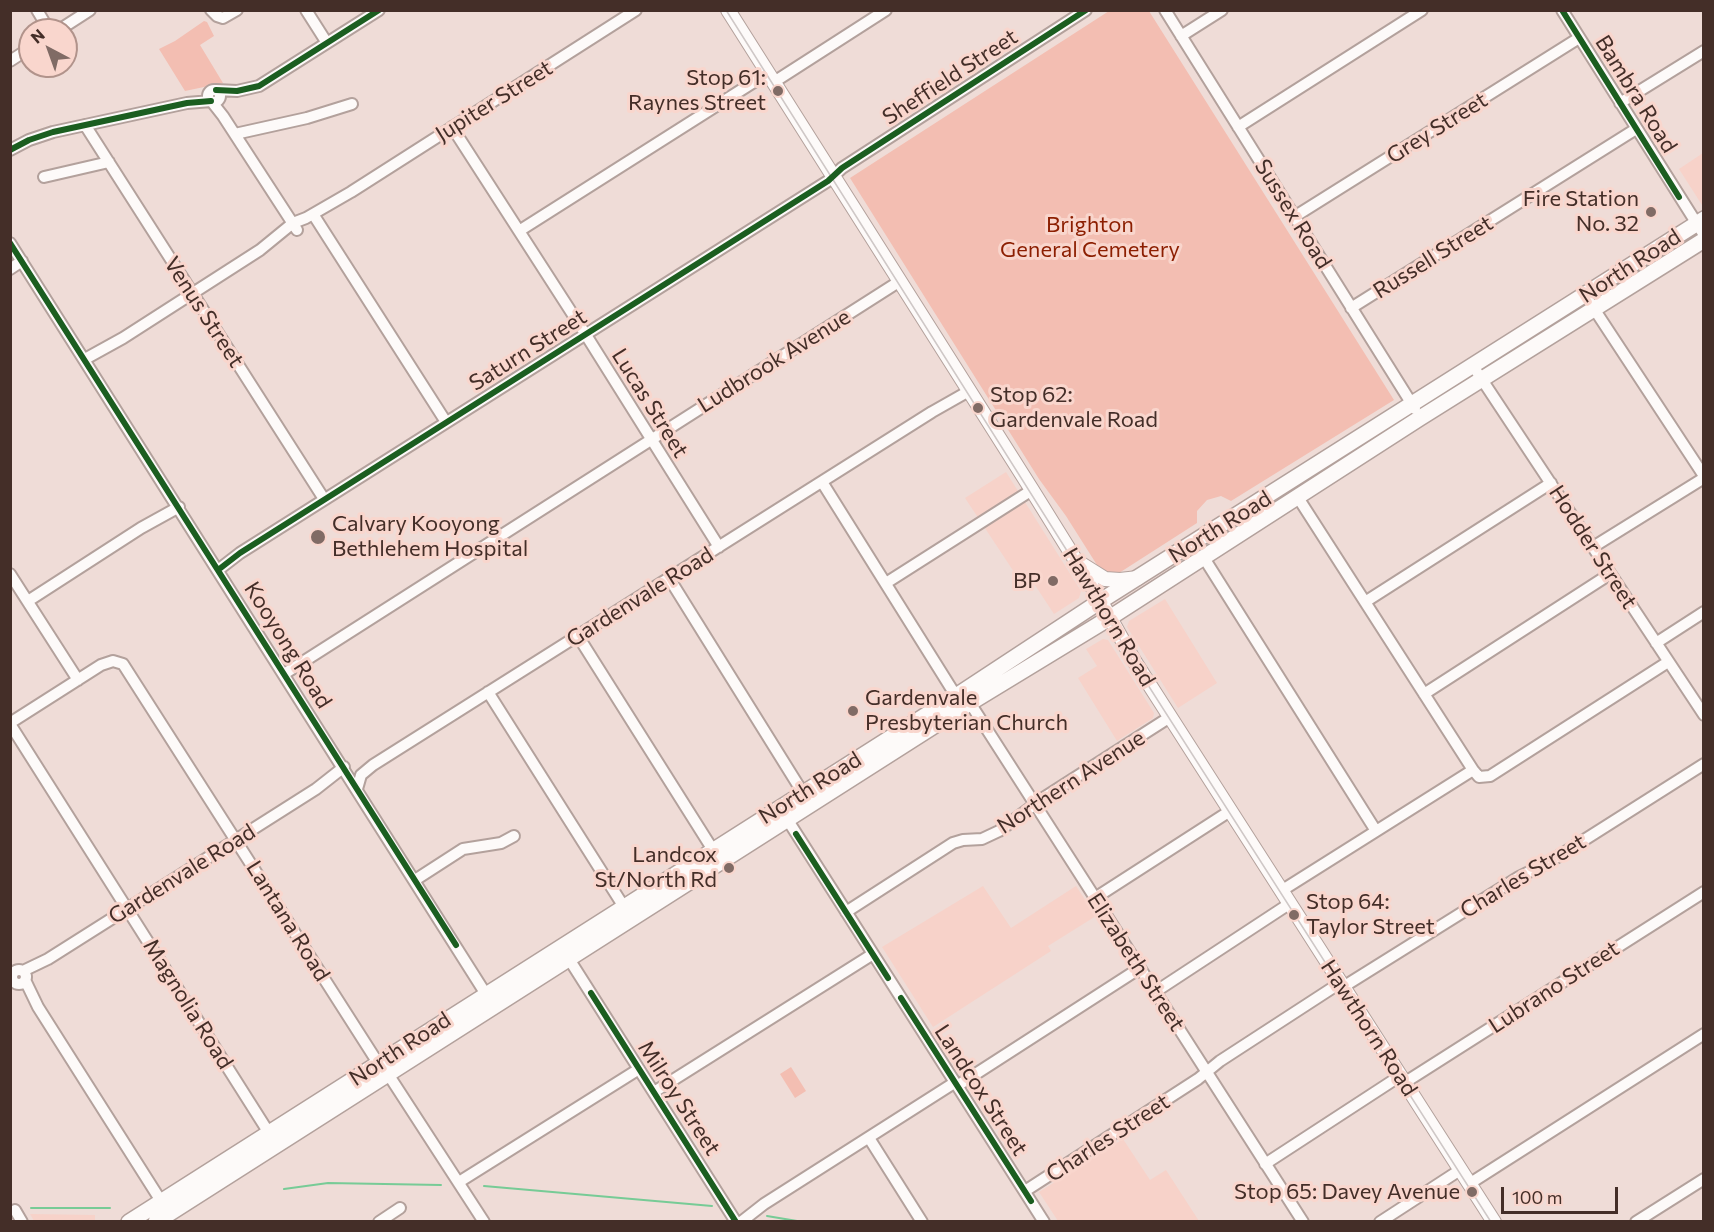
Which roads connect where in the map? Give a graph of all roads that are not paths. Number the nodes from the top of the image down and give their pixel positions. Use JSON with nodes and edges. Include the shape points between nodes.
{"nodes":[{"id":1,"x":237,"y":10,"type":"edge"},
{"id":2,"x":306,"y":10,"type":"edge"},
{"id":3,"x":379,"y":10,"type":"edge"},
{"id":4,"x":636,"y":10,"type":"edge"},
{"id":5,"x":728,"y":10,"type":"edge"},
{"id":6,"x":886,"y":10,"type":"edge"},
{"id":7,"x":1086,"y":10,"type":"edge"},
{"id":8,"x":1165,"y":10,"type":"edge"},
{"id":9,"x":1221,"y":10,"type":"edge"},
{"id":10,"x":1422,"y":10,"type":"edge"},
{"id":11,"x":1562,"y":10,"type":"edge"},
{"id":12,"x":215,"y":14,"type":"edge"},
{"id":13,"x":1181,"y":36,"type":"junction"},
{"id":14,"x":1579,"y":38,"type":"junction"},
{"id":15,"x":327,"y":43,"type":"junction"},
{"id":16,"x":1704,"y":51,"type":"edge"},
{"id":17,"x":771,"y":77,"type":"junction"},
{"id":18,"x":215,"y":97,"type":"junction"},
{"id":19,"x":1620,"y":103,"type":"junction"},
{"id":20,"x":352,"y":104,"type":"dead end"},
{"id":21,"x":85,"y":125,"type":"junction"},
{"id":22,"x":452,"y":127,"type":"junction"},
{"id":23,"x":1238,"y":127,"type":"junction"},
{"id":24,"x":1636,"y":129,"type":"junction"},
{"id":25,"x":235,"y":134,"type":"junction"},
{"id":26,"x":10,"y":150,"type":"edge"},
{"id":27,"x":109,"y":162,"type":"junction"},
{"id":28,"x":834,"y":175,"type":"junction"},
{"id":29,"x":44,"y":177,"type":"dead end"},
{"id":30,"x":315,"y":217,"type":"junction"},
{"id":31,"x":1294,"y":217,"type":"junction"},
{"id":32,"x":295,"y":227,"type":"junction"},
{"id":33,"x":1702,"y":229,"type":"edge"},
{"id":34,"x":519,"y":231,"type":"junction"},
{"id":35,"x":10,"y":243,"type":"edge"},
{"id":36,"x":17,"y":260,"type":"edge"},
{"id":37,"x":1636,"y":262,"type":"junction"},
{"id":38,"x":10,"y":269,"type":"edge"},
{"id":39,"x":1645,"y":276,"type":"junction"},
{"id":40,"x":900,"y":281,"type":"junction"},
{"id":41,"x":192,"y":293,"type":"junction"},
{"id":42,"x":1585,"y":295,"type":"junction"},
{"id":43,"x":1351,"y":308,"type":"junction"},
{"id":44,"x":1594,"y":309,"type":"junction"},
{"id":45,"x":586,"y":335,"type":"junction"},
{"id":46,"x":87,"y":362,"type":"junction"},
{"id":47,"x":1473,"y":366,"type":"junction"},
{"id":48,"x":1482,"y":379,"type":"junction"},
{"id":49,"x":967,"y":388,"type":"junction"},
{"id":50,"x":1412,"y":405,"type":"junction"},
{"id":51,"x":1420,"y":418,"type":"junction"},
{"id":52,"x":446,"y":422,"type":"junction"},
{"id":53,"x":651,"y":439,"type":"junction"},
{"id":54,"x":1704,"y":477,"type":"edge"},
{"id":55,"x":822,"y":482,"type":"junction"},
{"id":56,"x":1551,"y":483,"type":"junction"},
{"id":57,"x":1032,"y":490,"type":"junction"},
{"id":58,"x":1297,"y":496,"type":"junction"},
{"id":59,"x":324,"y":499,"type":"junction"},
{"id":60,"x":177,"y":505,"type":"junction"},
{"id":61,"x":719,"y":547,"type":"junction"},
{"id":62,"x":1593,"y":548,"type":"junction"},
{"id":63,"x":1204,"y":558,"type":"junction"},
{"id":64,"x":1076,"y":561,"type":"junction"},
{"id":65,"x":217,"y":567,"type":"junction"},
{"id":66,"x":10,"y":574,"type":"edge"},
{"id":67,"x":1610,"y":574,"type":"junction"},
{"id":68,"x":669,"y":578,"type":"junction"},
{"id":69,"x":1138,"y":578,"type":"junction"},
{"id":70,"x":886,"y":583,"type":"junction"},
{"id":71,"x":28,"y":601,"type":"junction"},
{"id":72,"x":1101,"y":602,"type":"junction"},
{"id":73,"x":1365,"y":602,"type":"junction"},
{"id":74,"x":1704,"y":612,"type":"edge"},
{"id":75,"x":1109,"y":618,"type":"junction"},
{"id":76,"x":1057,"y":630,"type":"junction"},
{"id":77,"x":578,"y":636,"type":"junction"},
{"id":78,"x":1656,"y":643,"type":"junction"},
{"id":79,"x":1067,"y":644,"type":"junction"},
{"id":80,"x":1668,"y":662,"type":"junction"},
{"id":81,"x":284,"y":674,"type":"junction"},
{"id":82,"x":78,"y":680,"type":"junction"},
{"id":83,"x":488,"y":692,"type":"junction"},
{"id":84,"x":1424,"y":693,"type":"junction"},
{"id":85,"x":963,"y":700,"type":"junction"},
{"id":86,"x":1704,"y":715,"type":"edge"},
{"id":87,"x":1170,"y":717,"type":"junction"},
{"id":88,"x":10,"y":724,"type":"edge"},
{"id":89,"x":1704,"y":764,"type":"edge"},
{"id":90,"x":345,"y":770,"type":"junction"},
{"id":91,"x":1473,"y":770,"type":"junction"},
{"id":92,"x":357,"y":789,"type":"junction"},
{"id":93,"x":803,"y":793,"type":"junction"},
{"id":94,"x":1035,"y":805,"type":"junction"},
{"id":95,"x":1230,"y":811,"type":"junction"},
{"id":96,"x":787,"y":819,"type":"junction"},
{"id":97,"x":1376,"y":831,"type":"junction"},
{"id":98,"x":513,"y":836,"type":"dead end"},
{"id":99,"x":236,"y":840,"type":"junction"},
{"id":100,"x":713,"y":850,"type":"junction"},
{"id":101,"x":415,"y":880,"type":"junction"},
{"id":102,"x":673,"y":884,"type":"junction"},
{"id":103,"x":1281,"y":891,"type":"junction"},
{"id":104,"x":1704,"y":892,"type":"edge"},
{"id":105,"x":1095,"y":898,"type":"junction"},
{"id":106,"x":1289,"y":904,"type":"junction"},
{"id":107,"x":624,"y":907,"type":"junction"},
{"id":108,"x":128,"y":909,"type":"junction"},
{"id":109,"x":846,"y":912,"type":"junction"},
{"id":110,"x":873,"y":954,"type":"junction"},
{"id":111,"x":569,"y":959,"type":"junction"},
{"id":112,"x":10,"y":960,"type":"edge"},
{"id":113,"x":1140,"y":968,"type":"junction"},
{"id":114,"x":16,"y":977,"type":"edge"},
{"id":115,"x":1341,"y":985,"type":"junction"},
{"id":116,"x":1155,"y":992,"type":"junction"},
{"id":117,"x":490,"y":1000,"type":"junction"},
{"id":118,"x":1704,"y":1034,"type":"edge"},
{"id":119,"x":383,"y":1069,"type":"junction"},
{"id":120,"x":639,"y":1069,"type":"junction"},
{"id":121,"x":1206,"y":1071,"type":"junction"},
{"id":122,"x":1402,"y":1080,"type":"junction"},
{"id":123,"x":956,"y":1084,"type":"junction"},
{"id":124,"x":654,"y":1092,"type":"junction"},
{"id":125,"x":269,"y":1133,"type":"junction"},
{"id":126,"x":869,"y":1137,"type":"junction"},
{"id":127,"x":1265,"y":1164,"type":"junction"},
{"id":128,"x":226,"y":1169,"type":"junction"},
{"id":129,"x":1460,"y":1170,"type":"junction"},
{"id":130,"x":1704,"y":1179,"type":"edge"},
{"id":131,"x":459,"y":1182,"type":"junction"},
{"id":132,"x":1469,"y":1184,"type":"junction"},
{"id":133,"x":1025,"y":1191,"type":"junction"},
{"id":134,"x":161,"y":1201,"type":"junction"},
{"id":135,"x":400,"y":1209,"type":"dead end"},
{"id":136,"x":15,"y":1210,"type":"dead end"},
{"id":137,"x":737,"y":1220,"type":"edge"},
{"id":138,"x":22,"y":1221,"type":"edge"},
{"id":139,"x":129,"y":1221,"type":"edge"},
{"id":140,"x":156,"y":1221,"type":"edge"},
{"id":141,"x":379,"y":1221,"type":"edge"},
{"id":142,"x":484,"y":1221,"type":"edge"},
{"id":143,"x":922,"y":1221,"type":"edge"},
{"id":144,"x":1044,"y":1221,"type":"edge"},
{"id":145,"x":1303,"y":1221,"type":"edge"},
{"id":146,"x":1380,"y":1221,"type":"edge"},
{"id":147,"x":1494,"y":1221,"type":"edge"},
{"id":148,"x":1636,"y":1221,"type":"edge"}],
"edges":[{"from":1,"to":12,"type":"street","via":[[225,17]]},
{"from":2,"to":15,"type":"street"},
{"from":3,"to":15,"type":"street"},
{"from":4,"to":22,"type":"street","name":"Jupiter Street"},
{"from":5,"to":17,"type":"main road","name":"Hawthorn Road"},
{"from":6,"to":17,"type":"street"},
{"from":7,"to":28,"type":"street","name":"Sheffield Street"},
{"from":8,"to":13,"type":"street","name":"Sussex Road"},
{"from":9,"to":13,"type":"street"},
{"from":10,"to":23,"type":"street"},
{"from":11,"to":14,"type":"street","name":"Bambra Road"},
{"from":13,"to":23,"type":"street","name":"Sussex Road"},
{"from":14,"to":19,"type":"street","name":"Bambra Road"},
{"from":14,"to":31,"type":"street","name":"Grey Street"},
{"from":15,"to":18,"type":"street","via":[[259,86]]},
{"from":16,"to":19,"type":"street"},
{"from":17,"to":28,"type":"main road","name":"Hawthorn Road"},
{"from":17,"to":34,"type":"street"},
{"from":18,"to":21,"type":"street"},
{"from":18,"to":25,"type":"street"},
{"from":19,"to":24,"type":"street","name":"Bambra Road"},
{"from":20,"to":25,"type":"street"},
{"from":21,"to":26,"type":"street","via":[[41,135]]},
{"from":21,"to":27,"type":"street","name":"Venus Street"},
{"from":22,"to":30,"type":"street","name":"Jupiter Street"},
{"from":22,"to":34,"type":"street","name":"Lucas Street"},
{"from":23,"to":31,"type":"street","name":"Sussex Road"},
{"from":24,"to":33,"type":"street","name":"Bambra Road"},
{"from":24,"to":43,"type":"street","name":"Russell Street"},
{"from":25,"to":32,"type":"street"},
{"from":27,"to":29,"type":"street"},
{"from":27,"to":41,"type":"street","name":"Venus Street"},
{"from":28,"to":40,"type":"main road","name":"Hawthorn Road"},
{"from":28,"to":45,"type":"street","name":"Saturn Street"},
{"from":30,"to":32,"type":"street","name":"Jupiter Street"},
{"from":30,"to":52,"type":"street"},
{"from":31,"to":43,"type":"street","name":"Sussex Road"},
{"from":32,"to":41,"type":"street","name":"Jupiter Street"},
{"from":33,"to":37,"type":"highway","name":"North Road"},
{"from":33,"to":39,"type":"highway","name":"North Road"},
{"from":34,"to":45,"type":"street","name":"Lucas Street"},
{"from":35,"to":36,"type":"street","name":"Kooyong Road"},
{"from":36,"to":38,"type":"street"},
{"from":36,"to":46,"type":"street","name":"Kooyong Road"},
{"from":37,"to":39,"type":"highway"},
{"from":37,"to":42,"type":"highway","name":"North Road"},
{"from":39,"to":44,"type":"highway","name":"North Road"},
{"from":40,"to":49,"type":"main road","name":"Hawthorn Road"},
{"from":40,"to":53,"type":"street","name":"Ludbrook Avenue"},
{"from":41,"to":46,"type":"street","name":"Jupiter Street"},
{"from":41,"to":59,"type":"street","name":"Venus Street"},
{"from":42,"to":44,"type":"street"},
{"from":42,"to":47,"type":"highway","name":"North Road"},
{"from":43,"to":50,"type":"street","name":"Sussex Road"},
{"from":44,"to":48,"type":"highway","name":"North Road"},
{"from":44,"to":54,"type":"street"},
{"from":45,"to":52,"type":"street","name":"Saturn Street"},
{"from":45,"to":53,"type":"street","name":"Lucas Street"},
{"from":46,"to":60,"type":"street","name":"Kooyong Road"},
{"from":47,"to":48,"type":"street","name":"Hodder Street"},
{"from":47,"to":50,"type":"highway","name":"North Road"},
{"from":48,"to":51,"type":"highway","name":"North Road"},
{"from":48,"to":56,"type":"street","name":"Hodder Street"},
{"from":49,"to":55,"type":"street","name":"Gardenvale Road"},
{"from":49,"to":57,"type":"main road","name":"Hawthorn Road"},
{"from":50,"to":51,"type":"street","name":"Sussex Road"},
{"from":50,"to":69,"type":"highway","name":"North Road"},
{"from":51,"to":58,"type":"highway","name":"North Road"},
{"from":52,"to":59,"type":"street","name":"Saturn Street"},
{"from":53,"to":61,"type":"street","name":"Lucas Street"},
{"from":53,"to":81,"type":"street","name":"Ludbrook Avenue"},
{"from":54,"to":62,"type":"street"},
{"from":55,"to":61,"type":"street","name":"Gardenvale Road"},
{"from":55,"to":70,"type":"street","name":"Elizabeth Street"},
{"from":56,"to":62,"type":"street","name":"Hodder Street"},
{"from":56,"to":73,"type":"street"},
{"from":57,"to":64,"type":"main road","name":"Hawthorn Road"},
{"from":57,"to":70,"type":"street"},
{"from":58,"to":63,"type":"highway","name":"North Road"},
{"from":58,"to":73,"type":"street"},
{"from":59,"to":65,"type":"street","name":"Saturn Street"},
{"from":60,"to":65,"type":"street","name":"Kooyong Road"},
{"from":60,"to":71,"type":"street"},
{"from":61,"to":68,"type":"street","name":"Gardenvale Road"},
{"from":62,"to":67,"type":"street","name":"Hodder Street"},
{"from":63,"to":75,"type":"highway","name":"North Road"},
{"from":63,"to":97,"type":"street"},
{"from":64,"to":69,"type":"main road","via":[[1105,579]]},
{"from":64,"to":72,"type":"main road","name":"Hawthorn Road"},
{"from":65,"to":81,"type":"street","name":"Kooyong Road"},
{"from":66,"to":71,"type":"street"},
{"from":67,"to":78,"type":"street","name":"Hodder Street"},
{"from":67,"to":84,"type":"street"},
{"from":68,"to":77,"type":"street","name":"Gardenvale Road"},
{"from":68,"to":93,"type":"street"},
{"from":69,"to":72,"type":"highway","name":"North Road"},
{"from":70,"to":85,"type":"street","name":"Elizabeth Street"},
{"from":71,"to":82,"type":"street"},
{"from":72,"to":75,"type":"main road","name":"Hawthorn Road"},
{"from":72,"to":76,"type":"highway","name":"North Road"},
{"from":73,"to":84,"type":"street"},
{"from":74,"to":78,"type":"street"},
{"from":75,"to":79,"type":"highway","name":"North Road"},
{"from":75,"to":87,"type":"main road","name":"Hawthorn Road"},
{"from":76,"to":79,"type":"highway"},
{"from":76,"to":85,"type":"highway","name":"North Road"},
{"from":77,"to":83,"type":"street","name":"Gardenvale Road"},
{"from":77,"to":100,"type":"street"},
{"from":78,"to":80,"type":"street","name":"Hodder Street"},
{"from":79,"to":85,"type":"highway","name":"North Road"},
{"from":80,"to":86,"type":"street","name":"Hodder Street"},
{"from":80,"to":91,"type":"street","via":[[1490,776],[1479,777]]},
{"from":81,"to":90,"type":"street","name":"Kooyong Road"},
{"from":82,"to":88,"type":"street"},
{"from":82,"to":99,"type":"street","name":"Lantana Road","via":[[108,662],[123,664]]},
{"from":83,"to":92,"type":"street","name":"Gardenvale Road","via":[[373,765],[361,775]]},
{"from":83,"to":107,"type":"street"},
{"from":84,"to":91,"type":"street"},
{"from":85,"to":93,"type":"highway","name":"North Road"},
{"from":85,"to":94,"type":"street","name":"Elizabeth Street"},
{"from":85,"to":96,"type":"highway","name":"North Road"},
{"from":87,"to":94,"type":"street","name":"Northern Avenue"},
{"from":87,"to":95,"type":"main road","name":"Hawthorn Road"},
{"from":88,"to":108,"type":"street","name":"Magnolia Road"},
{"from":89,"to":115,"type":"street","name":"Charles Street","via":[[1551,861]]},
{"from":90,"to":92,"type":"street","name":"Kooyong Road"},
{"from":90,"to":99,"type":"street","name":"Gardenvale Road"},
{"from":91,"to":97,"type":"street"},
{"from":92,"to":101,"type":"street","name":"Kooyong Road"},
{"from":93,"to":100,"type":"highway","name":"North Road"},
{"from":94,"to":105,"type":"street","name":"Elizabeth Street"},
{"from":94,"to":109,"type":"street","name":"Northern Avenue","via":[[987,837],[953,843]]},
{"from":95,"to":103,"type":"main road","name":"Hawthorn Road"},
{"from":95,"to":105,"type":"street"},
{"from":96,"to":102,"type":"highway","name":"North Road"},
{"from":96,"to":109,"type":"street","name":"Landcox Street"},
{"from":97,"to":103,"type":"street"},
{"from":98,"to":101,"type":"street","via":[[501,843],[463,849]]},
{"from":99,"to":108,"type":"street","name":"Gardenvale Road"},
{"from":99,"to":119,"type":"street","name":"Lantana Road"},
{"from":100,"to":102,"type":"highway","name":"North Road"},
{"from":101,"to":117,"type":"street","name":"Kooyong Road"},
{"from":102,"to":107,"type":"highway","name":"North Road"},
{"from":102,"to":111,"type":"highway","name":"North Road"},
{"from":103,"to":106,"type":"main road","name":"Hawthorn Road"},
{"from":104,"to":122,"type":"street","name":"Lubrano Street"},
{"from":105,"to":113,"type":"street","name":"Elizabeth Street"},
{"from":106,"to":115,"type":"main road","name":"Hawthorn Road"},
{"from":106,"to":116,"type":"street"},
{"from":107,"to":117,"type":"highway","name":"North Road"},
{"from":108,"to":114,"type":"street","name":"Gardenvale Road"},
{"from":108,"to":125,"type":"street","name":"Magnolia Road"},
{"from":109,"to":110,"type":"street","name":"Landcox Street"},
{"from":110,"to":123,"type":"street","name":"Landcox Street"},
{"from":110,"to":124,"type":"street"},
{"from":111,"to":117,"type":"highway","name":"North Road"},
{"from":111,"to":120,"type":"street","name":"Milroy Street"},
{"from":112,"to":114,"type":"street"},
{"from":113,"to":116,"type":"street","name":"Elizabeth Street"},
{"from":113,"to":123,"type":"street"},
{"from":114,"to":134,"type":"street"},
{"from":115,"to":121,"type":"street","name":"Charles Street"},
{"from":115,"to":122,"type":"main road","name":"Hawthorn Road"},
{"from":116,"to":121,"type":"street","name":"Elizabeth Street"},
{"from":117,"to":119,"type":"highway","name":"North Road"},
{"from":118,"to":132,"type":"street"},
{"from":119,"to":125,"type":"highway","name":"North Road"},
{"from":119,"to":128,"type":"highway","name":"North Road"},
{"from":119,"to":131,"type":"street","name":"Lantana Road"},
{"from":120,"to":124,"type":"street","name":"Milroy Street"},
{"from":120,"to":131,"type":"street"},
{"from":121,"to":127,"type":"street","name":"Elizabeth Street"},
{"from":121,"to":133,"type":"street","name":"Charles Street"},
{"from":122,"to":127,"type":"street","name":"Lubrano Street"},
{"from":122,"to":129,"type":"main road","name":"Hawthorn Road"},
{"from":123,"to":126,"type":"street"},
{"from":123,"to":133,"type":"street","name":"Landcox Street"},
{"from":124,"to":137,"type":"street","name":"Milroy Street"},
{"from":125,"to":128,"type":"highway","name":"North Road"},
{"from":126,"to":137,"type":"street"},
{"from":126,"to":143,"type":"street"},
{"from":127,"to":145,"type":"street","name":"Elizabeth Street"},
{"from":128,"to":134,"type":"highway","name":"North Road"},
{"from":128,"to":140,"type":"highway","name":"North Road"},
{"from":129,"to":132,"type":"main road","name":"Hawthorn Road"},
{"from":129,"to":146,"type":"street"},
{"from":130,"to":148,"type":"street"},
{"from":131,"to":142,"type":"street","name":"Lantana Road"},
{"from":132,"to":147,"type":"main road","name":"Hawthorn Road"},
{"from":133,"to":144,"type":"street","name":"Landcox Street"},
{"from":134,"to":139,"type":"highway","name":"North Road"},
{"from":135,"to":141,"type":"street"},
{"from":136,"to":138,"type":"street"}]}
